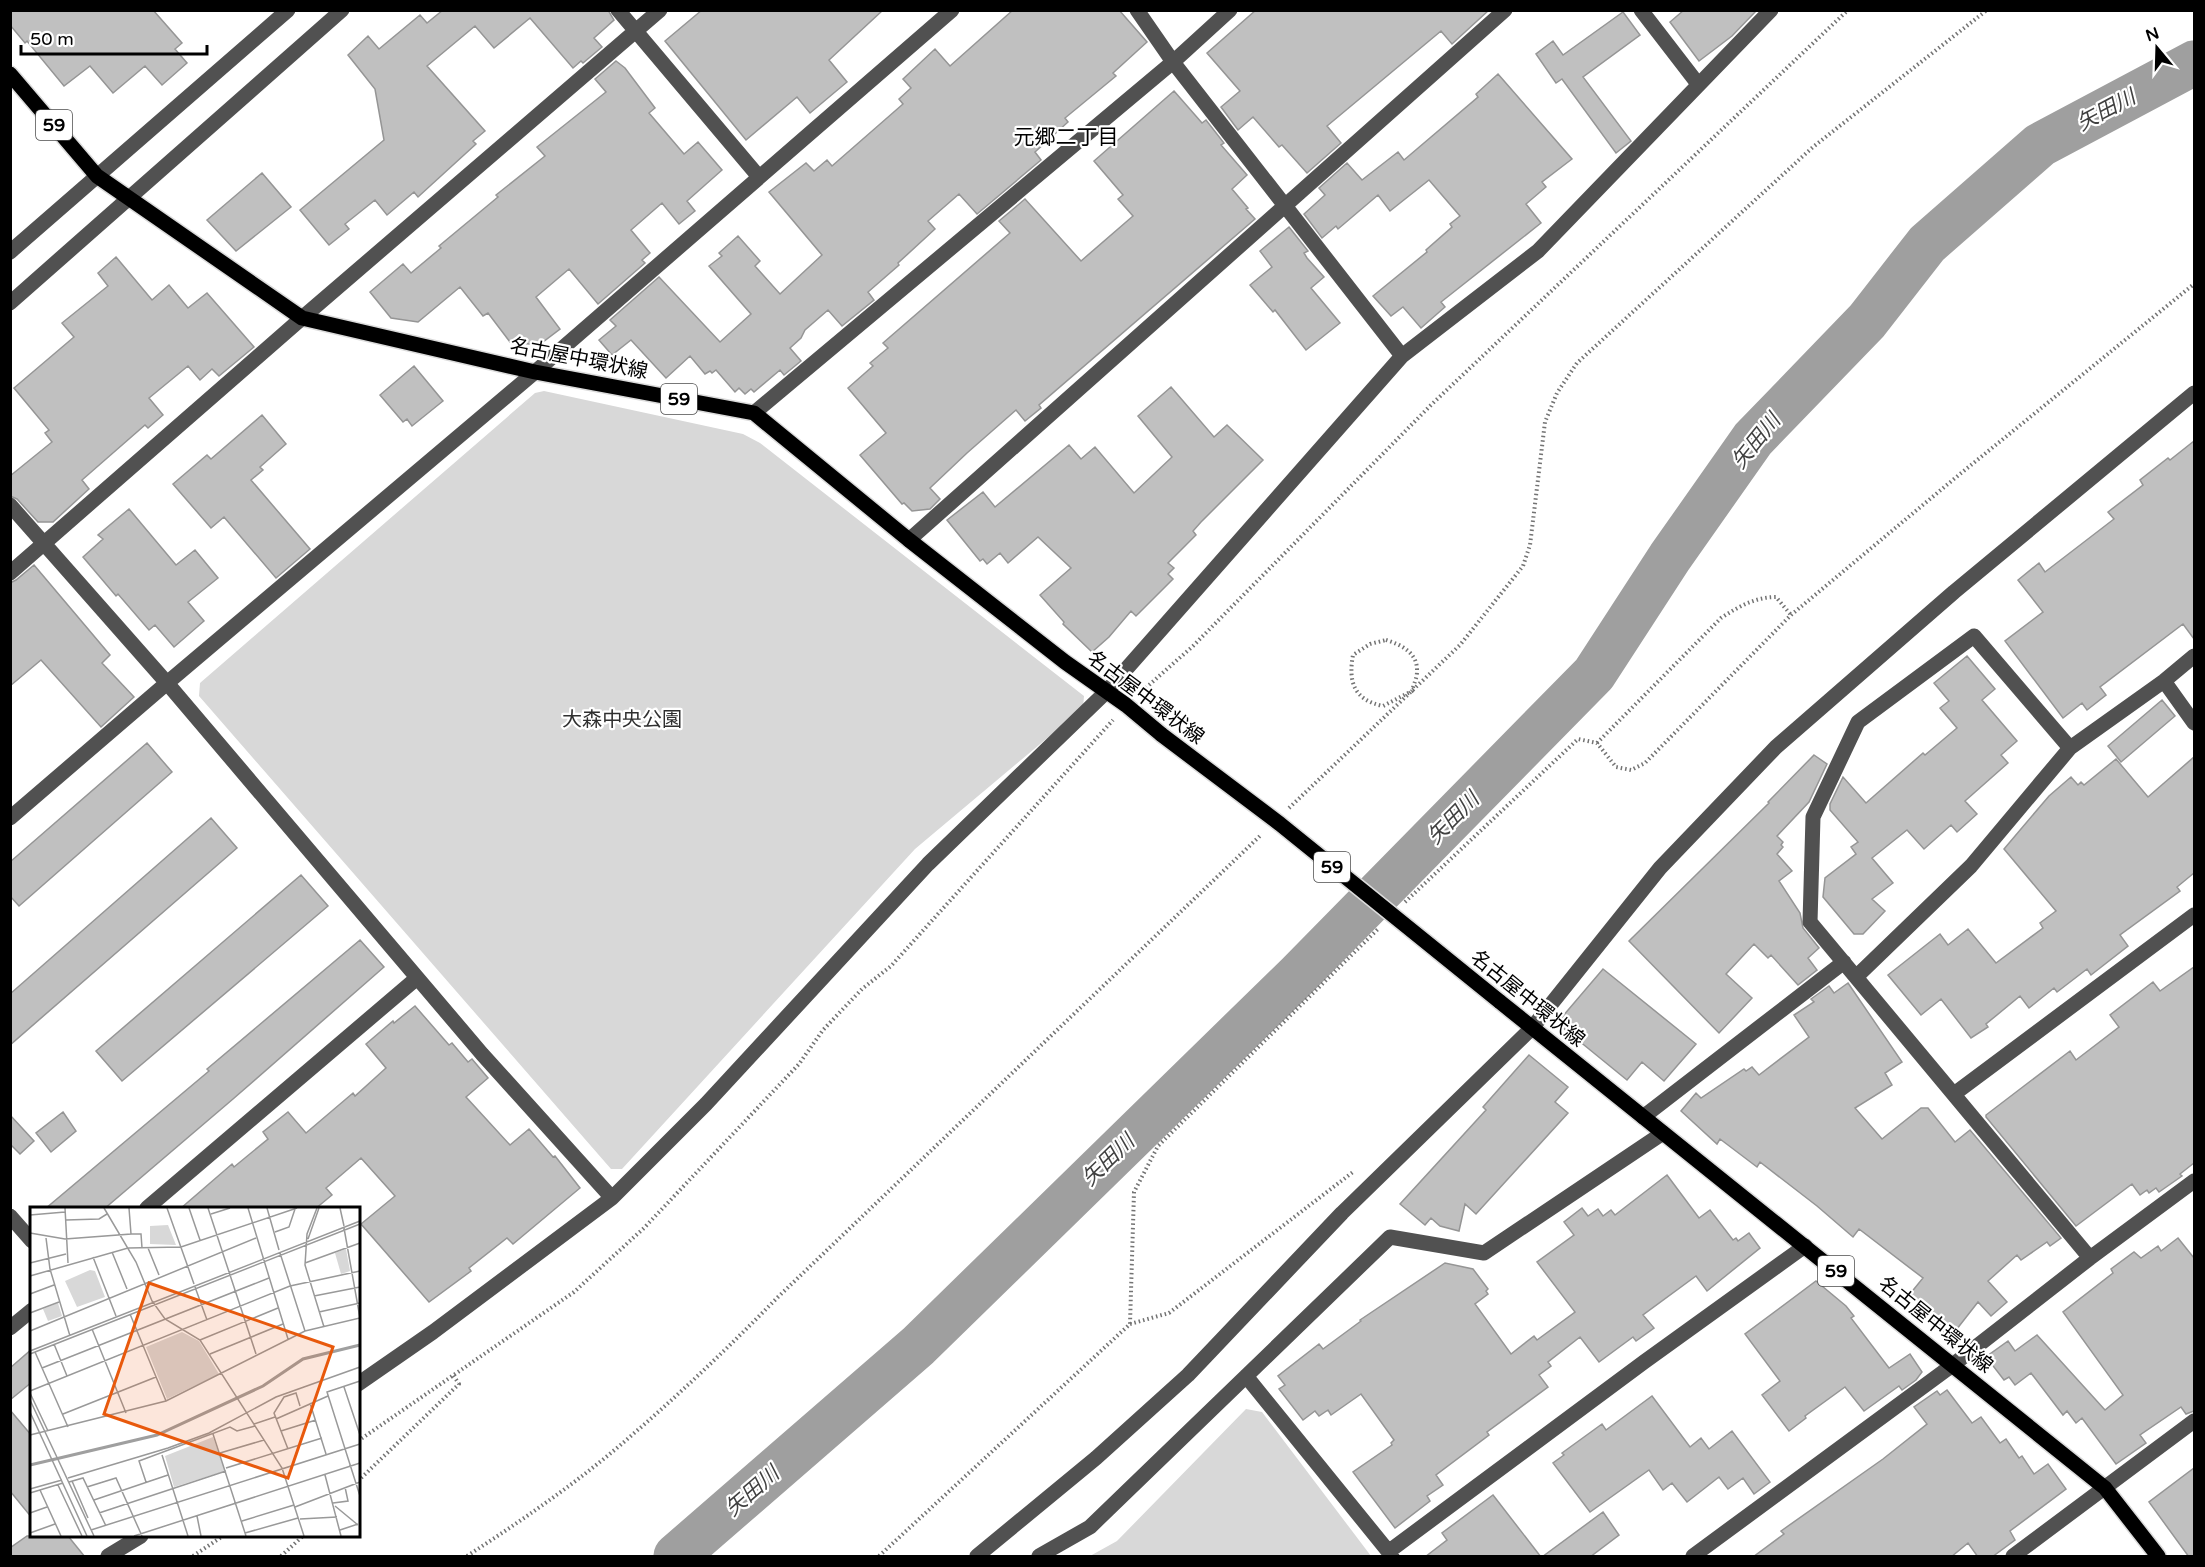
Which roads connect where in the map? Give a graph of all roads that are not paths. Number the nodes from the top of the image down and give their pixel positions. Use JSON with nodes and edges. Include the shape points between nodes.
{"nodes":[{"id":1,"x":288,"y":10,"type":"edge"},
{"id":2,"x":342,"y":10,"type":"edge"},
{"id":3,"x":618,"y":10,"type":"edge"},
{"id":4,"x":660,"y":10,"type":"edge"},
{"id":5,"x":952,"y":10,"type":"edge"},
{"id":6,"x":1137,"y":10,"type":"edge"},
{"id":7,"x":1230,"y":10,"type":"edge"},
{"id":8,"x":1505,"y":10,"type":"edge"},
{"id":9,"x":1641,"y":10,"type":"edge"},
{"id":10,"x":1771,"y":10,"type":"edge"},
{"id":11,"x":635,"y":32,"type":"junction"},
{"id":12,"x":1173,"y":62,"type":"junction"},
{"id":13,"x":10,"y":74,"type":"edge"},
{"id":14,"x":1698,"y":84,"type":"junction"},
{"id":15,"x":97,"y":176,"type":"junction"},
{"id":16,"x":759,"y":177,"type":"junction"},
{"id":17,"x":128,"y":198,"type":"junction"},
{"id":18,"x":1285,"y":205,"type":"junction"},
{"id":19,"x":10,"y":252,"type":"edge"},
{"id":20,"x":10,"y":303,"type":"edge"},
{"id":21,"x":302,"y":318,"type":"junction"},
{"id":22,"x":1402,"y":356,"type":"junction"},
{"id":23,"x":535,"y":372,"type":"junction"},
{"id":24,"x":2194,"y":393,"type":"edge"},
{"id":25,"x":754,"y":413,"type":"junction"},
{"id":26,"x":10,"y":506,"type":"edge"},
{"id":27,"x":909,"y":540,"type":"junction"},
{"id":28,"x":45,"y":544,"type":"junction"},
{"id":29,"x":10,"y":573,"type":"edge"},
{"id":30,"x":2194,"y":656,"type":"edge"},
{"id":31,"x":2164,"y":681,"type":"junction"},
{"id":32,"x":167,"y":683,"type":"junction"},
{"id":33,"x":1106,"y":693,"type":"junction"},
{"id":34,"x":2194,"y":723,"type":"edge"},
{"id":35,"x":2070,"y":748,"type":"junction"},
{"id":36,"x":10,"y":818,"type":"edge"},
{"id":37,"x":2194,"y":915,"type":"edge"},
{"id":38,"x":1844,"y":962,"type":"junction"},
{"id":39,"x":1856,"y":977,"type":"junction"},
{"id":40,"x":417,"y":978,"type":"junction"},
{"id":41,"x":1532,"y":1028,"type":"junction"},
{"id":42,"x":1954,"y":1094,"type":"junction"},
{"id":43,"x":1643,"y":1117,"type":"junction"},
{"id":44,"x":1663,"y":1133,"type":"junction"},
{"id":45,"x":2194,"y":1181,"type":"edge"},
{"id":46,"x":612,"y":1198,"type":"junction"},
{"id":47,"x":149,"y":1207,"type":"edge"},
{"id":48,"x":10,"y":1216,"type":"edge"},
{"id":49,"x":30,"y":1239,"type":"edge"},
{"id":50,"x":1805,"y":1246,"type":"junction"},
{"id":51,"x":2090,"y":1258,"type":"junction"},
{"id":52,"x":30,"y":1312,"type":"edge"},
{"id":53,"x":10,"y":1328,"type":"edge"},
{"id":54,"x":1953,"y":1364,"type":"junction"},
{"id":55,"x":1246,"y":1376,"type":"junction"},
{"id":56,"x":360,"y":1383,"type":"edge"},
{"id":57,"x":2194,"y":1420,"type":"edge"},
{"id":58,"x":2105,"y":1488,"type":"junction"},
{"id":59,"x":139,"y":1537,"type":"edge"},
{"id":60,"x":1390,"y":1554,"type":"edge"},
{"id":61,"x":108,"y":1557,"type":"edge"},
{"id":62,"x":978,"y":1557,"type":"edge"},
{"id":63,"x":1039,"y":1557,"type":"edge"},
{"id":64,"x":1693,"y":1557,"type":"edge"},
{"id":65,"x":2013,"y":1557,"type":"edge"},
{"id":66,"x":2158,"y":1557,"type":"edge"}],
"edges":[{"from":1,"to":15,"type":"street"},
{"from":2,"to":17,"type":"street"},
{"from":3,"to":11,"type":"street"},
{"from":4,"to":11,"type":"street"},
{"from":5,"to":16,"type":"street"},
{"from":6,"to":12,"type":"street"},
{"from":7,"to":12,"type":"street"},
{"from":8,"to":18,"type":"street"},
{"from":9,"to":14,"type":"street"},
{"from":10,"to":14,"type":"street"},
{"from":11,"to":16,"type":"street"},
{"from":11,"to":21,"type":"street"},
{"from":12,"to":18,"type":"street"},
{"from":12,"to":25,"type":"street"},
{"from":13,"to":15,"type":"main road","name":"名古屋中環状線","number":"59"},
{"from":14,"to":22,"type":"street","via":[[1538,251]]},
{"from":15,"to":17,"type":"main road","name":"名古屋中環状線","number":"59"},
{"from":15,"to":19,"type":"street"},
{"from":16,"to":23,"type":"street"},
{"from":17,"to":20,"type":"street"},
{"from":17,"to":21,"type":"main road","name":"名古屋中環状線","number":"59"},
{"from":18,"to":22,"type":"street"},
{"from":18,"to":27,"type":"street"},
{"from":21,"to":23,"type":"main road","name":"名古屋中環状線","number":"59"},
{"from":21,"to":28,"type":"street"},
{"from":22,"to":33,"type":"street"},
{"from":23,"to":25,"type":"main road","name":"名古屋中環状線","number":"59"},
{"from":23,"to":32,"type":"street"},
{"from":24,"to":41,"type":"street","via":[[1954,591],[1776,747],[1660,868]]},
{"from":25,"to":27,"type":"main road","name":"名古屋中環状線","number":"59"},
{"from":26,"to":28,"type":"street"},
{"from":27,"to":33,"type":"main road","name":"名古屋中環状線","number":"59"},
{"from":28,"to":29,"type":"street"},
{"from":28,"to":32,"type":"street"},
{"from":30,"to":31,"type":"street"},
{"from":31,"to":34,"type":"street"},
{"from":31,"to":35,"type":"street"},
{"from":32,"to":36,"type":"street"},
{"from":32,"to":40,"type":"street"},
{"from":33,"to":41,"type":"main road","name":"名古屋中環状線","number":"59","bridge":true,"via":[[1280,824]]},
{"from":33,"to":46,"type":"street","via":[[928,864],[706,1104]]},
{"from":35,"to":38,"type":"street","via":[[1974,636],[1858,722],[1813,817],[1810,922]]},
{"from":35,"to":39,"type":"street","via":[[1971,866]]},
{"from":37,"to":42,"type":"street"},
{"from":38,"to":39,"type":"street"},
{"from":38,"to":43,"type":"street"},
{"from":39,"to":42,"type":"street"},
{"from":40,"to":46,"type":"street"},
{"from":40,"to":47,"type":"street"},
{"from":41,"to":43,"type":"main road","name":"名古屋中環状線","number":"59"},
{"from":41,"to":62,"type":"street","via":[[1342,1213],[1188,1375]]},
{"from":42,"to":51,"type":"street"},
{"from":43,"to":44,"type":"main road","name":"名古屋中環状線","number":"59"},
{"from":44,"to":50,"type":"main road","name":"名古屋中環状線","number":"59"},
{"from":44,"to":55,"type":"street","via":[[1484,1253],[1390,1237]]},
{"from":45,"to":51,"type":"street"},
{"from":46,"to":56,"type":"street"},
{"from":48,"to":49,"type":"street"},
{"from":50,"to":54,"type":"main road","name":"名古屋中環状線","number":"59"},
{"from":50,"to":60,"type":"street"},
{"from":51,"to":54,"type":"street"},
{"from":52,"to":53,"type":"street"},
{"from":54,"to":58,"type":"main road","name":"名古屋中環状線","number":"59"},
{"from":54,"to":64,"type":"street"},
{"from":55,"to":60,"type":"street"},
{"from":55,"to":63,"type":"street","via":[[1090,1527]]},
{"from":57,"to":58,"type":"street"},
{"from":58,"to":65,"type":"street"},
{"from":58,"to":66,"type":"main road","name":"名古屋中環状線","number":"59"},
{"from":59,"to":61,"type":"street"}]}
